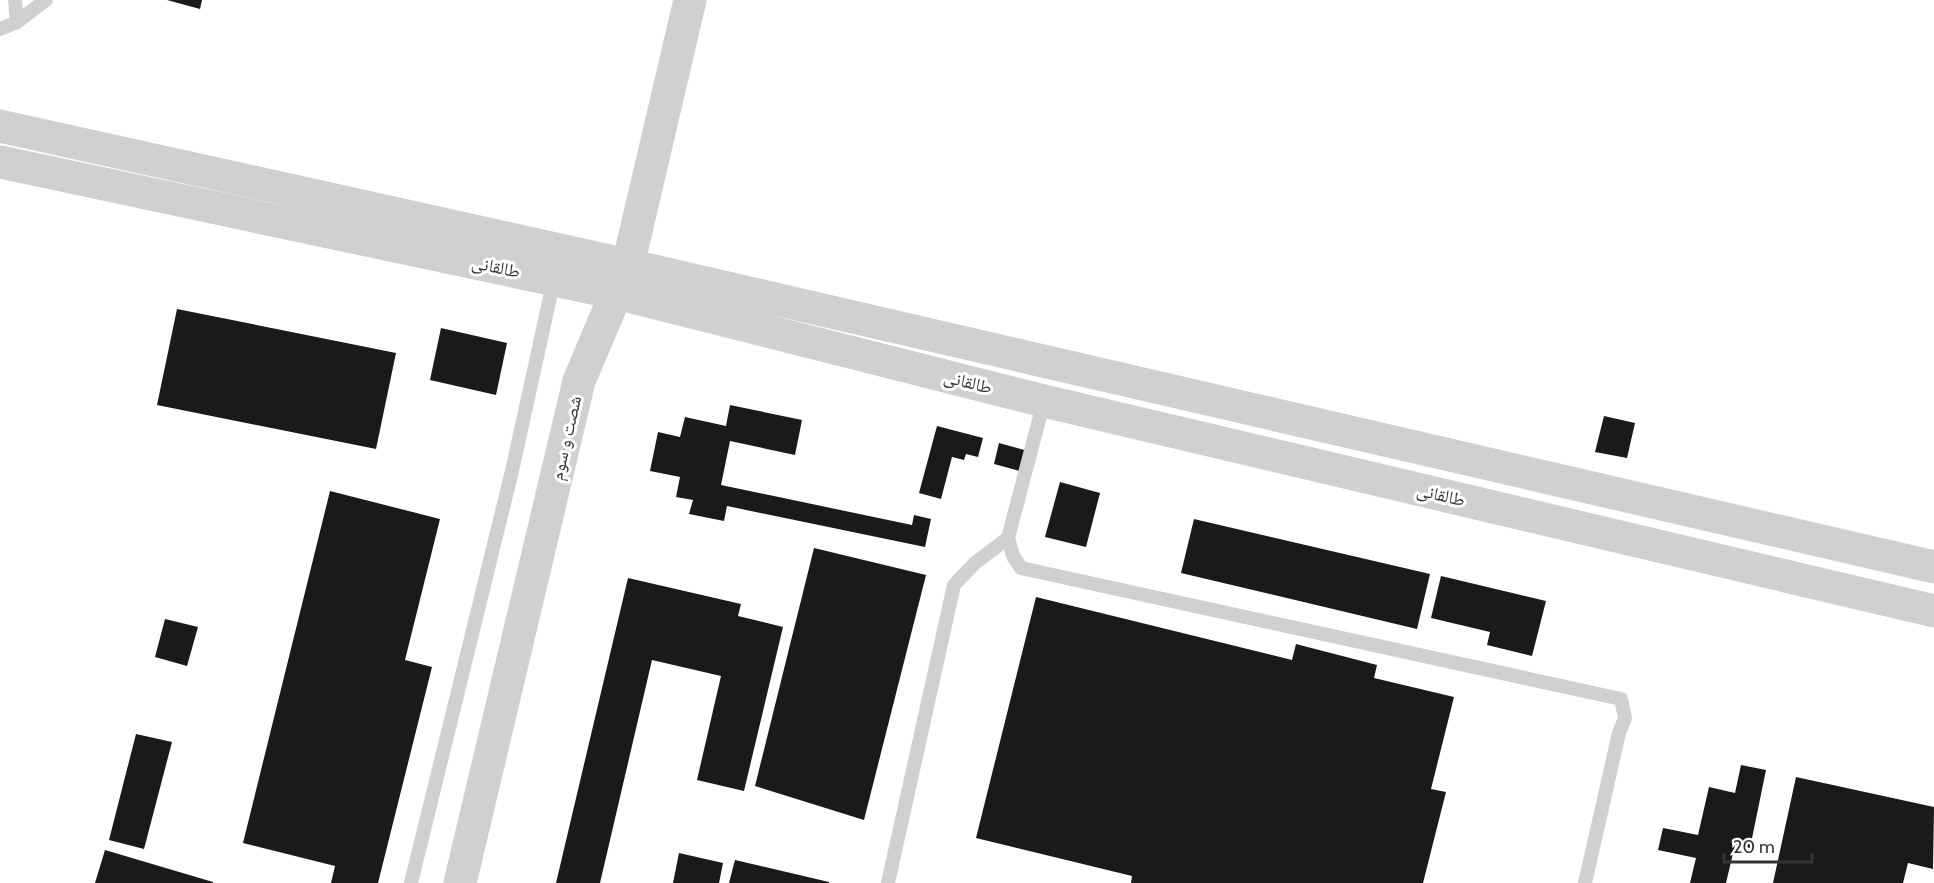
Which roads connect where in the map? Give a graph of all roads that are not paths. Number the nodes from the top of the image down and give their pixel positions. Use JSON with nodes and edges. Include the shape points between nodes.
{"nodes":[{"id":1,"x":15,"y":0,"type":"edge"},
{"id":2,"x":46,"y":0,"type":"edge"},
{"id":3,"x":690,"y":0,"type":"edge"},
{"id":4,"x":17,"y":22,"type":"junction"},
{"id":5,"x":0,"y":29,"type":"edge"},
{"id":6,"x":0,"y":126,"type":"edge"},
{"id":7,"x":0,"y":162,"type":"edge"},
{"id":8,"x":554,"y":279,"type":"junction"},
{"id":9,"x":622,"y":279,"type":"junction"},
{"id":10,"x":1044,"y":401,"type":"junction"},
{"id":11,"x":1008,"y":538,"type":"junction"},
{"id":12,"x":1934,"y":567,"type":"edge"},
{"id":13,"x":1934,"y":611,"type":"edge"},
{"id":14,"x":411,"y":883,"type":"edge"},
{"id":15,"x":460,"y":883,"type":"edge"},
{"id":16,"x":888,"y":883,"type":"edge"},
{"id":17,"x":1585,"y":883,"type":"edge"}],
"edges":[{"from":1,"to":4,"type":"lane"},
{"from":2,"to":4,"type":"lane"},
{"from":3,"to":9,"type":"street","name":"شصت و سوم"},
{"from":4,"to":5,"type":"lane"},
{"from":6,"to":9,"type":"street","name":"طالقانی"},
{"from":7,"to":8,"type":"street","name":"طالقانی"},
{"from":8,"to":9,"type":"street","name":"طالقانی"},
{"from":8,"to":14,"type":"lane","via":[[512,471]]},
{"from":9,"to":10,"type":"street","name":"طالقانی"},
{"from":9,"to":12,"type":"street","name":"طالقانی"},
{"from":9,"to":15,"type":"street","name":"شصت و سوم","via":[[579,381]]},
{"from":10,"to":11,"type":"lane"},
{"from":10,"to":13,"type":"street","name":"طالقانی"},
{"from":11,"to":16,"type":"lane","via":[[975,562],[954,585]]},
{"from":11,"to":17,"type":"lane","via":[[1021,568],[1621,699],[1624,718]]}]}
